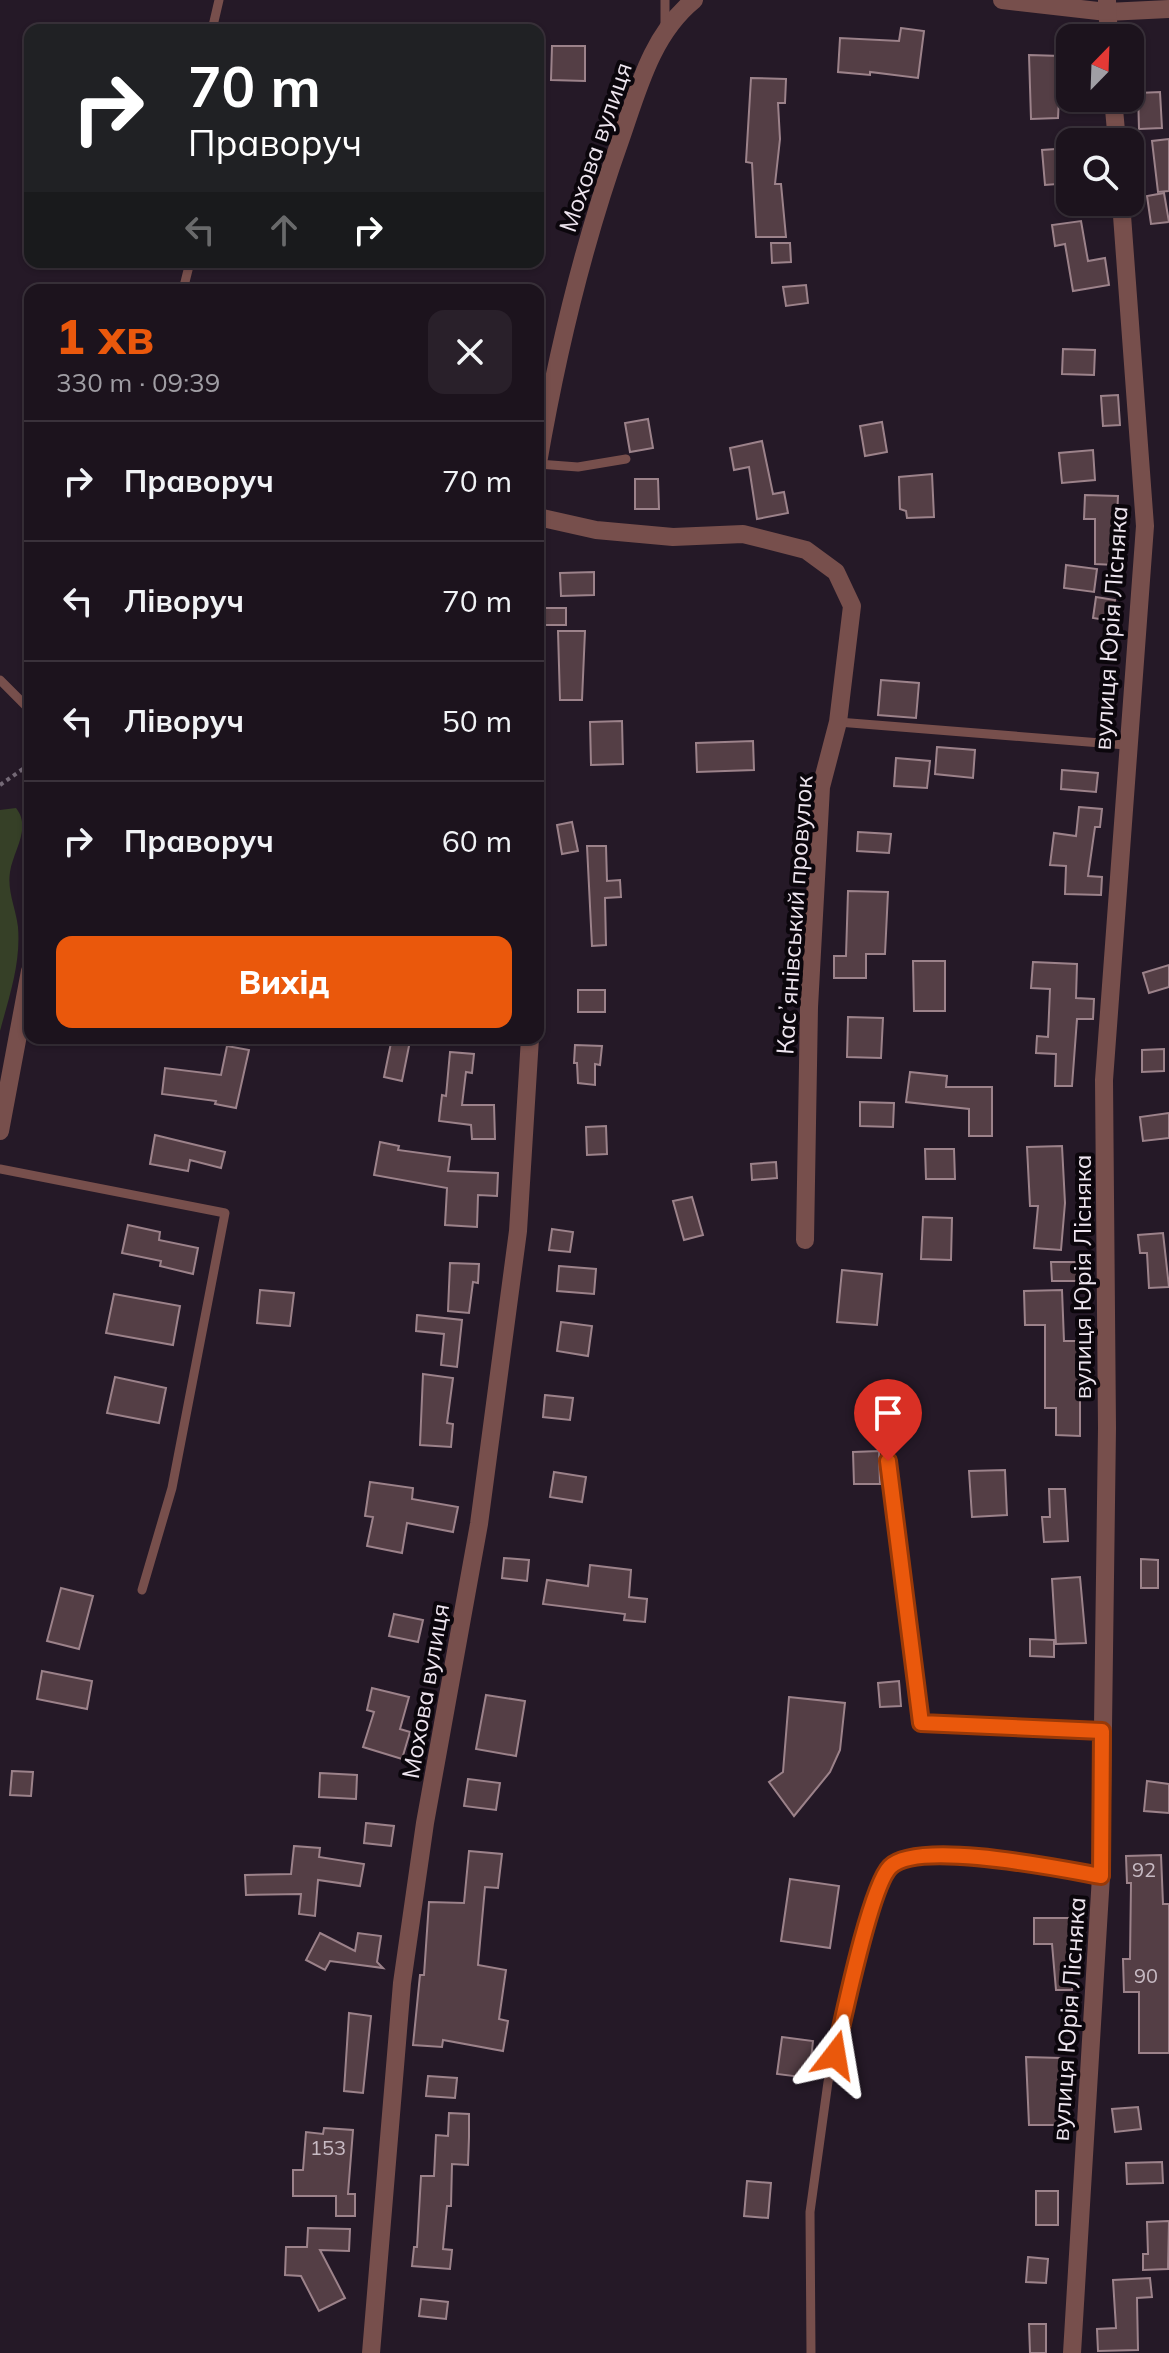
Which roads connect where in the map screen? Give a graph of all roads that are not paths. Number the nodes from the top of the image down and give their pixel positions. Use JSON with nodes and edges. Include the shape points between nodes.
{"nodes":[{"id":1,"x":219,"y":0,"type":"edge"},
{"id":2,"x":665,"y":0,"type":"edge"},
{"id":3,"x":694,"y":0,"type":"edge"},
{"id":4,"x":1002,"y":0,"type":"edge"},
{"id":5,"x":1107,"y":6,"type":"edge"},
{"id":6,"x":1169,"y":9,"type":"edge"},
{"id":7,"x":213,"y":24,"type":"edge"},
{"id":8,"x":665,"y":31,"type":"junction"},
{"id":9,"x":1122,"y":216,"type":"edge"},
{"id":10,"x":544,"y":429,"type":"edge"},
{"id":11,"x":626,"y":459,"type":"dead end"},
{"id":12,"x":544,"y":464,"type":"edge"},
{"id":13,"x":544,"y":518,"type":"edge"},
{"id":14,"x":0,"y":680,"type":"edge"},
{"id":15,"x":24,"y":704,"type":"edge"},
{"id":16,"x":838,"y":722,"type":"junction"},
{"id":17,"x":1126,"y":745,"type":"junction"},
{"id":18,"x":24,"y":1003,"type":"edge"},
{"id":19,"x":530,"y":1044,"type":"edge"},
{"id":20,"x":0,"y":1131,"type":"edge"},
{"id":21,"x":0,"y":1169,"type":"edge"},
{"id":22,"x":805,"y":1240,"type":"dead end"},
{"id":23,"x":888,"y":1461,"type":"dead end"},
{"id":24,"x":142,"y":1590,"type":"dead end"},
{"id":25,"x":1102,"y":1731,"type":"junction"},
{"id":26,"x":1101,"y":1876,"type":"junction"},
{"id":27,"x":371,"y":2353,"type":"edge"},
{"id":28,"x":811,"y":2353,"type":"edge"},
{"id":29,"x":1072,"y":2353,"type":"edge"}],
"edges":[{"from":1,"to":7,"type":"lane"},
{"from":2,"to":8,"type":"lane"},
{"from":3,"to":8,"type":"street","name":"Мохова вулиця"},
{"from":4,"to":5,"type":"street"},
{"from":5,"to":6,"type":"street"},
{"from":8,"to":10,"type":"street","name":"Мохова вулиця","via":[[647,64],[595,211]]},
{"from":9,"to":17,"type":"street","name":"вулиця Юрія Лісняка","via":[[1145,526]]},
{"from":11,"to":12,"type":"lane","via":[[578,467]]},
{"from":13,"to":16,"type":"street","name":"Касʼянівський провулок","via":[[596,530],[673,537],[743,534],[806,550],[836,572],[852,606]]},
{"from":14,"to":15,"type":"lane"},
{"from":16,"to":17,"type":"lane"},
{"from":16,"to":22,"type":"street","name":"Касʼянівський провулок","via":[[820,802]]},
{"from":17,"to":25,"type":"street","name":"вулиця Юрія Лісняка","via":[[1104,1080],[1107,1428]]},
{"from":18,"to":20,"type":"street"},
{"from":19,"to":27,"type":"street","name":"Мохова вулиця","via":[[518,1231],[481,1508],[402,1983]]},
{"from":21,"to":24,"type":"lane","via":[[225,1213],[172,1488]]},
{"from":23,"to":25,"type":"lane","via":[[921,1723]]},
{"from":25,"to":26,"type":"street","name":"вулиця Юрія Лісняка"},
{"from":26,"to":28,"type":"lane","via":[[991,1858],[923,1855],[900,1859],[884,1875],[828,2082],[810,2212]]},
{"from":26,"to":29,"type":"street","name":"вулиця Юрія Лісняка"}]}
